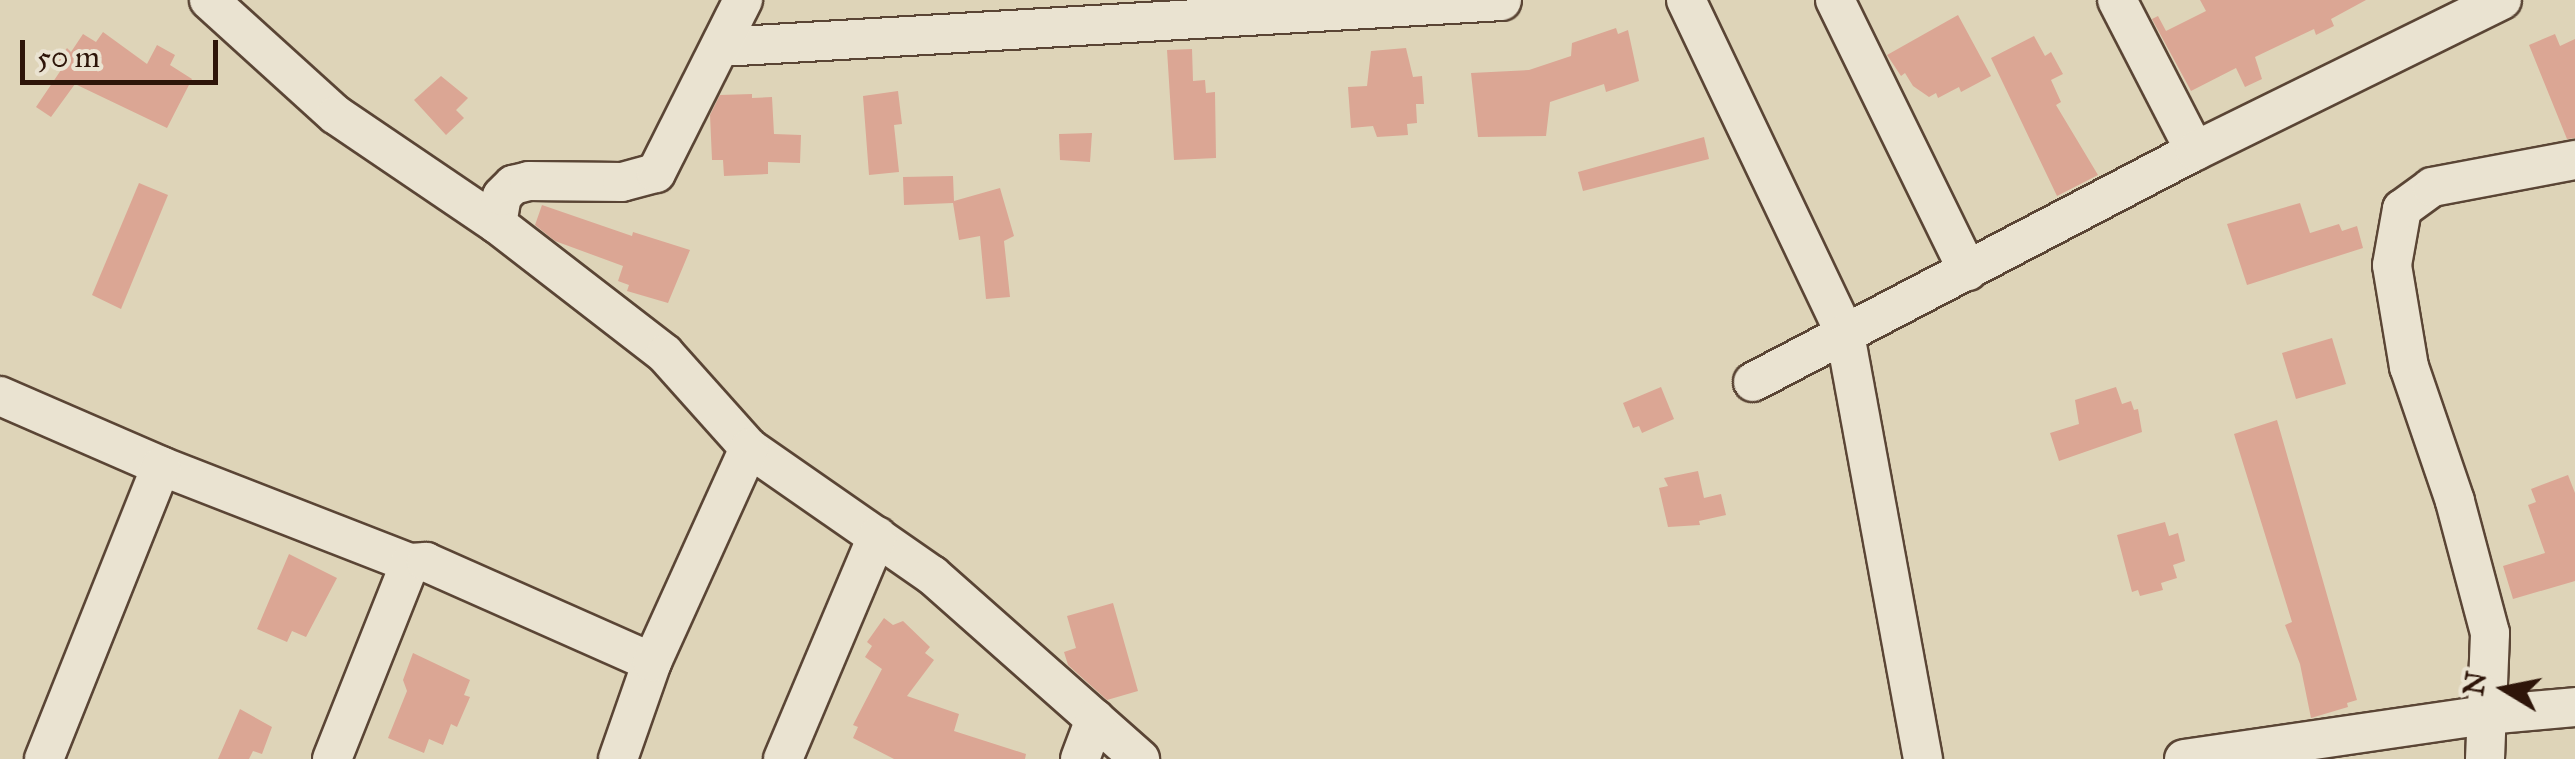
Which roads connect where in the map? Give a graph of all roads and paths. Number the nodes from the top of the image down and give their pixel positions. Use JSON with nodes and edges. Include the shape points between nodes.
{"nodes":[{"id":1,"x":743,"y":0,"type":"edge"},
{"id":2,"x":1686,"y":0,"type":"edge"},
{"id":3,"x":1835,"y":0,"type":"edge"},
{"id":4,"x":2117,"y":0,"type":"edge"},
{"id":5,"x":2502,"y":0,"type":"edge"},
{"id":6,"x":211,"y":1,"type":"edge"},
{"id":7,"x":1502,"y":1,"type":"edge"},
{"id":8,"x":720,"y":47,"type":"junction"},
{"id":9,"x":2196,"y":151,"type":"junction"},
{"id":10,"x":2575,"y":160,"type":"edge"},
{"id":11,"x":497,"y":224,"type":"junction"},
{"id":12,"x":1968,"y":272,"type":"junction"},
{"id":13,"x":1845,"y":334,"type":"junction"},
{"id":14,"x":1753,"y":382,"type":"dead end"},
{"id":15,"x":0,"y":396,"type":"edge"},
{"id":16,"x":749,"y":448,"type":"junction"},
{"id":17,"x":162,"y":466,"type":"junction"},
{"id":18,"x":876,"y":536,"type":"junction"},
{"id":19,"x":410,"y":563,"type":"junction"},
{"id":20,"x":652,"y":662,"type":"junction"},
{"id":21,"x":2575,"y":707,"type":"edge"},
{"id":22,"x":2486,"y":715,"type":"junction"},
{"id":23,"x":1095,"y":719,"type":"junction"},
{"id":24,"x":44,"y":759,"type":"edge"},
{"id":25,"x":332,"y":759,"type":"edge"},
{"id":26,"x":618,"y":759,"type":"edge"},
{"id":27,"x":783,"y":759,"type":"edge"},
{"id":28,"x":1080,"y":759,"type":"edge"},
{"id":29,"x":1140,"y":759,"type":"edge"},
{"id":30,"x":1923,"y":759,"type":"edge"},
{"id":31,"x":2188,"y":759,"type":"edge"},
{"id":32,"x":2485,"y":759,"type":"edge"}],
"edges":[{"from":1,"to":8,"type":"street"},
{"from":2,"to":13,"type":"street"},
{"from":3,"to":12,"type":"street"},
{"from":4,"to":9,"type":"street"},
{"from":5,"to":9,"type":"street"},
{"from":6,"to":11,"type":"street","via":[[336,115]]},
{"from":7,"to":8,"type":"street"},
{"from":8,"to":11,"type":"street","via":[[656,173],[622,182],[512,185],[502,196]]},
{"from":9,"to":12,"type":"street"},
{"from":10,"to":22,"type":"street","via":[[2432,187],[2402,209],[2392,265],[2409,367],[2490,633]]},
{"from":11,"to":16,"type":"street","via":[[665,354]]},
{"from":12,"to":13,"type":"street"},
{"from":13,"to":14,"type":"street"},
{"from":13,"to":30,"type":"street"},
{"from":15,"to":17,"type":"street"},
{"from":16,"to":18,"type":"street"},
{"from":16,"to":20,"type":"street"},
{"from":17,"to":19,"type":"street"},
{"from":17,"to":24,"type":"street"},
{"from":18,"to":23,"type":"street","via":[[932,575]]},
{"from":18,"to":27,"type":"street"},
{"from":19,"to":20,"type":"street","via":[[426,562]]},
{"from":19,"to":25,"type":"street"},
{"from":20,"to":26,"type":"street"},
{"from":21,"to":22,"type":"street"},
{"from":22,"to":31,"type":"street"},
{"from":22,"to":32,"type":"street"},
{"from":23,"to":28,"type":"street"},
{"from":23,"to":29,"type":"street"}]}
